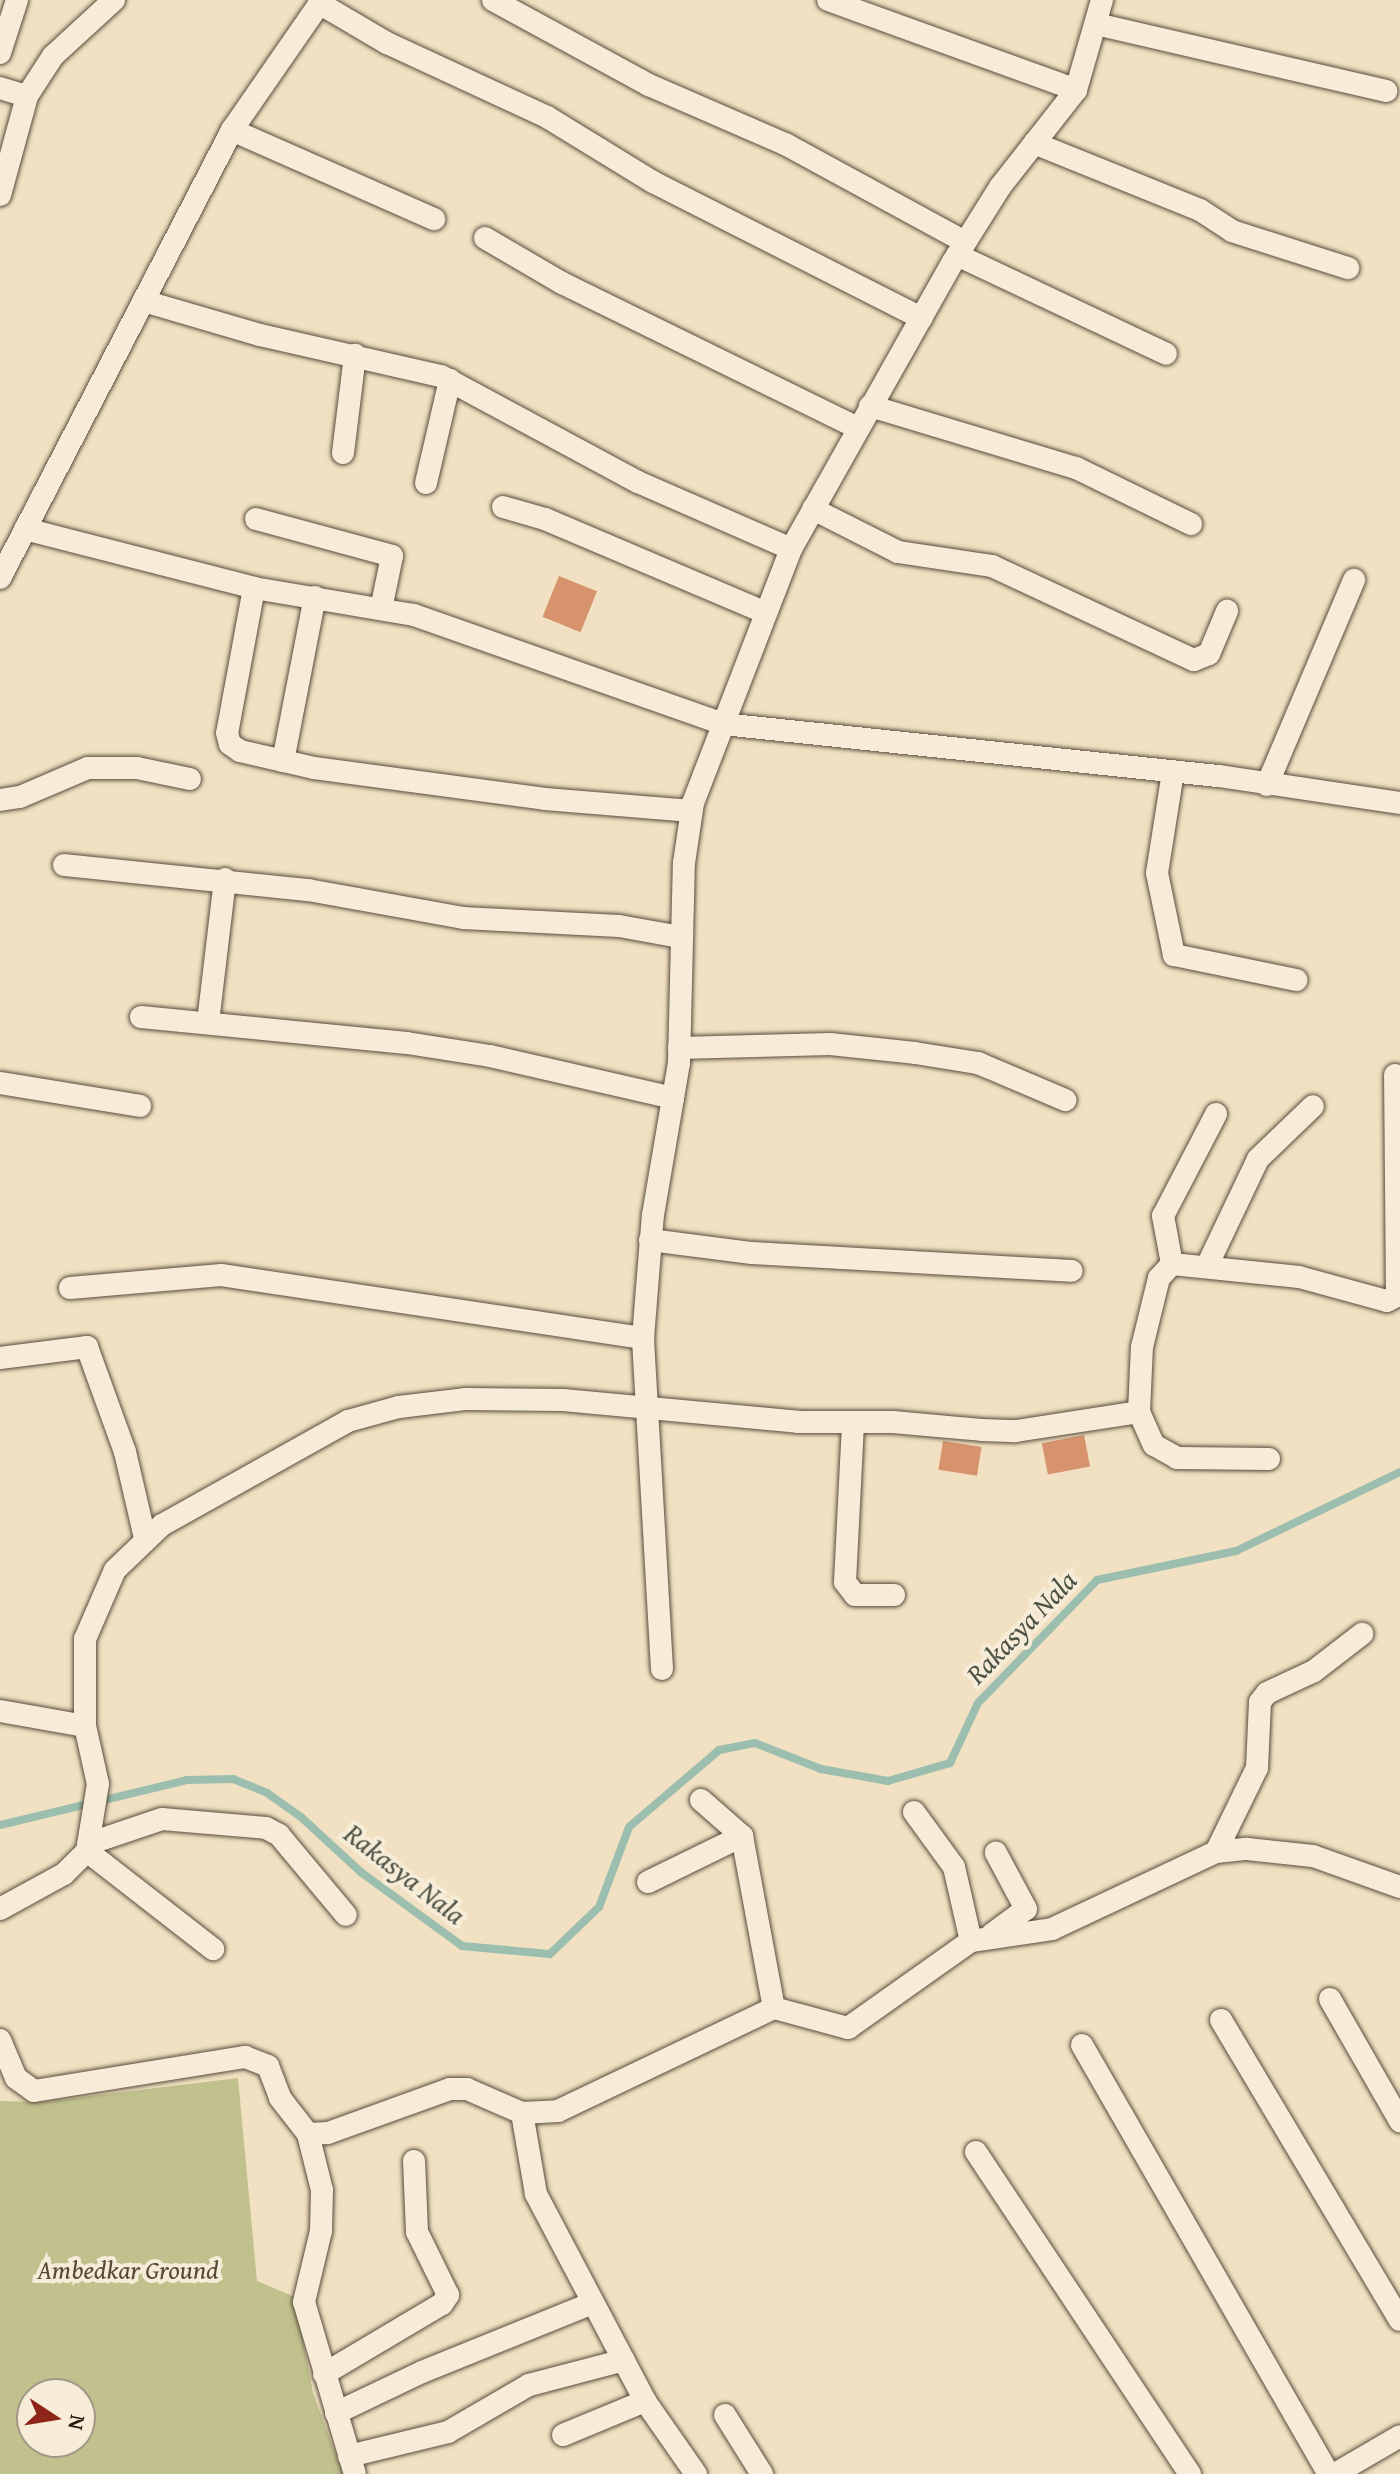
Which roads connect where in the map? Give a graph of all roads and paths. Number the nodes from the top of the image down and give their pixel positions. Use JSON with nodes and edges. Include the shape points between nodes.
{"nodes":[{"id":1,"x":17,"y":0,"type":"edge"},
{"id":2,"x":114,"y":0,"type":"edge"},
{"id":3,"x":493,"y":0,"type":"edge"},
{"id":4,"x":828,"y":0,"type":"edge"},
{"id":5,"x":1102,"y":0,"type":"edge"},
{"id":6,"x":320,"y":1,"type":"edge"},
{"id":7,"x":1096,"y":24,"type":"junction"},
{"id":8,"x":0,"y":53,"type":"edge"},
{"id":9,"x":0,"y":88,"type":"edge"},
{"id":10,"x":1076,"y":90,"type":"junction"},
{"id":11,"x":1386,"y":91,"type":"dead end"},
{"id":12,"x":27,"y":96,"type":"junction"},
{"id":13,"x":232,"y":130,"type":"junction"},
{"id":14,"x":1034,"y":143,"type":"junction"},
{"id":15,"x":0,"y":195,"type":"edge"},
{"id":16,"x":434,"y":219,"type":"dead end"},
{"id":17,"x":485,"y":238,"type":"dead end"},
{"id":18,"x":961,"y":249,"type":"junction"},
{"id":19,"x":1348,"y":268,"type":"dead end"},
{"id":20,"x":147,"y":302,"type":"junction"},
{"id":21,"x":921,"y":318,"type":"junction"},
{"id":22,"x":1166,"y":354,"type":"dead end"},
{"id":23,"x":355,"y":355,"type":"junction"},
{"id":24,"x":450,"y":380,"type":"junction"},
{"id":25,"x":870,"y":406,"type":"junction"},
{"id":26,"x":858,"y":428,"type":"junction"},
{"id":27,"x":343,"y":453,"type":"dead end"},
{"id":28,"x":426,"y":483,"type":"dead end"},
{"id":29,"x":503,"y":507,"type":"dead end"},
{"id":30,"x":813,"y":509,"type":"junction"},
{"id":31,"x":256,"y":519,"type":"dead end"},
{"id":32,"x":1191,"y":524,"type":"dead end"},
{"id":33,"x":25,"y":529,"type":"junction"},
{"id":34,"x":791,"y":549,"type":"junction"},
{"id":35,"x":0,"y":578,"type":"edge"},
{"id":36,"x":1354,"y":580,"type":"dead end"},
{"id":37,"x":254,"y":588,"type":"junction"},
{"id":38,"x":315,"y":597,"type":"junction"},
{"id":39,"x":381,"y":609,"type":"junction"},
{"id":40,"x":1227,"y":611,"type":"dead end"},
{"id":41,"x":766,"y":613,"type":"junction"},
{"id":42,"x":723,"y":724,"type":"junction"},
{"id":43,"x":283,"y":761,"type":"junction"},
{"id":44,"x":1173,"y":772,"type":"junction"},
{"id":45,"x":190,"y":779,"type":"dead end"},
{"id":46,"x":1267,"y":785,"type":"junction"},
{"id":47,"x":0,"y":800,"type":"edge"},
{"id":48,"x":1400,"y":803,"type":"edge"},
{"id":49,"x":692,"y":811,"type":"junction"},
{"id":50,"x":64,"y":865,"type":"dead end"},
{"id":51,"x":225,"y":879,"type":"junction"},
{"id":52,"x":681,"y":937,"type":"junction"},
{"id":53,"x":1296,"y":980,"type":"dead end"},
{"id":54,"x":141,"y":1017,"type":"dead end"},
{"id":55,"x":208,"y":1022,"type":"junction"},
{"id":56,"x":679,"y":1048,"type":"junction"},
{"id":57,"x":1395,"y":1075,"type":"dead end"},
{"id":58,"x":0,"y":1083,"type":"edge"},
{"id":59,"x":673,"y":1098,"type":"junction"},
{"id":60,"x":1065,"y":1100,"type":"dead end"},
{"id":61,"x":140,"y":1106,"type":"dead end"},
{"id":62,"x":1313,"y":1106,"type":"dead end"},
{"id":63,"x":1216,"y":1114,"type":"dead end"},
{"id":64,"x":650,"y":1240,"type":"junction"},
{"id":65,"x":1172,"y":1264,"type":"junction"},
{"id":66,"x":1208,"y":1264,"type":"junction"},
{"id":67,"x":1071,"y":1271,"type":"dead end"},
{"id":68,"x":70,"y":1288,"type":"dead end"},
{"id":69,"x":643,"y":1338,"type":"junction"},
{"id":70,"x":0,"y":1358,"type":"edge"},
{"id":71,"x":647,"y":1408,"type":"junction"},
{"id":72,"x":1139,"y":1412,"type":"junction"},
{"id":73,"x":853,"y":1424,"type":"junction"},
{"id":74,"x":1269,"y":1459,"type":"dead end"},
{"id":75,"x":145,"y":1538,"type":"junction"},
{"id":76,"x":894,"y":1595,"type":"dead end"},
{"id":77,"x":1362,"y":1634,"type":"dead end"},
{"id":78,"x":662,"y":1669,"type":"dead end"},
{"id":79,"x":0,"y":1711,"type":"edge"},
{"id":80,"x":85,"y":1726,"type":"junction"},
{"id":81,"x":701,"y":1800,"type":"dead end"},
{"id":82,"x":914,"y":1812,"type":"dead end"},
{"id":83,"x":742,"y":1836,"type":"junction"},
{"id":84,"x":88,"y":1843,"type":"junction"},
{"id":85,"x":1216,"y":1852,"type":"junction"},
{"id":86,"x":996,"y":1853,"type":"dead end"},
{"id":87,"x":648,"y":1882,"type":"dead end"},
{"id":88,"x":1400,"y":1887,"type":"edge"},
{"id":89,"x":0,"y":1909,"type":"edge"},
{"id":90,"x":346,"y":1915,"type":"dead end"},
{"id":91,"x":980,"y":1939,"type":"junction"},
{"id":92,"x":213,"y":1949,"type":"dead end"},
{"id":93,"x":1330,"y":1999,"type":"dead end"},
{"id":94,"x":774,"y":2008,"type":"junction"},
{"id":95,"x":1221,"y":2020,"type":"dead end"},
{"id":96,"x":0,"y":2040,"type":"edge"},
{"id":97,"x":1082,"y":2045,"type":"dead end"},
{"id":98,"x":522,"y":2113,"type":"junction"},
{"id":99,"x":1400,"y":2121,"type":"edge"},
{"id":100,"x":308,"y":2134,"type":"junction"},
{"id":101,"x":976,"y":2152,"type":"dead end"},
{"id":102,"x":414,"y":2161,"type":"dead end"},
{"id":103,"x":593,"y":2303,"type":"junction"},
{"id":104,"x":1400,"y":2320,"type":"edge"},
{"id":105,"x":624,"y":2360,"type":"junction"},
{"id":106,"x":324,"y":2374,"type":"junction"},
{"id":107,"x":645,"y":2401,"type":"junction"},
{"id":108,"x":336,"y":2413,"type":"junction"},
{"id":109,"x":725,"y":2415,"type":"dead end"},
{"id":110,"x":563,"y":2435,"type":"dead end"},
{"id":111,"x":1400,"y":2436,"type":"edge"},
{"id":112,"x":352,"y":2465,"type":"edge"},
{"id":113,"x":1340,"y":2472,"type":"edge"},
{"id":114,"x":694,"y":2473,"type":"edge"},
{"id":115,"x":762,"y":2474,"type":"edge"},
{"id":116,"x":1190,"y":2474,"type":"edge"}],
"edges":[{"from":1,"to":8,"type":"street"},
{"from":2,"to":12,"type":"street","via":[[53,56]]},
{"from":3,"to":18,"type":"street","via":[[649,85],[787,145]]},
{"from":4,"to":10,"type":"street"},
{"from":5,"to":7,"type":"street"},
{"from":6,"to":13,"type":"street"},
{"from":6,"to":21,"type":"street","via":[[387,43],[547,117],[653,182]]},
{"from":7,"to":10,"type":"street"},
{"from":7,"to":11,"type":"street"},
{"from":9,"to":12,"type":"street"},
{"from":10,"to":14,"type":"street"},
{"from":12,"to":15,"type":"street"},
{"from":13,"to":16,"type":"street"},
{"from":13,"to":20,"type":"street"},
{"from":14,"to":18,"type":"street"},
{"from":14,"to":19,"type":"street","via":[[1200,210],[1243,235]]},
{"from":17,"to":26,"type":"street","via":[[562,283]]},
{"from":18,"to":21,"type":"street"},
{"from":18,"to":22,"type":"street"},
{"from":20,"to":23,"type":"street"},
{"from":20,"to":33,"type":"street"},
{"from":21,"to":25,"type":"street"},
{"from":23,"to":24,"type":"street"},
{"from":23,"to":27,"type":"street"},
{"from":24,"to":28,"type":"street"},
{"from":24,"to":34,"type":"street","via":[[638,482]]},
{"from":25,"to":26,"type":"street"},
{"from":25,"to":32,"type":"street","via":[[1076,468]]},
{"from":26,"to":30,"type":"street"},
{"from":29,"to":41,"type":"street","via":[[545,519]]},
{"from":30,"to":34,"type":"street"},
{"from":30,"to":40,"type":"street","via":[[898,552],[992,566],[1194,660],[1209,654]]},
{"from":31,"to":39,"type":"street","via":[[392,556]]},
{"from":33,"to":35,"type":"street"},
{"from":33,"to":37,"type":"street"},
{"from":34,"to":41,"type":"street"},
{"from":36,"to":46,"type":"street"},
{"from":37,"to":38,"type":"street"},
{"from":37,"to":43,"type":"street","via":[[227,733],[230,744],[240,751]]},
{"from":38,"to":39,"type":"street"},
{"from":38,"to":43,"type":"street"},
{"from":39,"to":42,"type":"street","via":[[559,664]]},
{"from":41,"to":42,"type":"street"},
{"from":42,"to":44,"type":"street"},
{"from":42,"to":49,"type":"street"},
{"from":43,"to":49,"type":"street","via":[[545,799]]},
{"from":44,"to":46,"type":"street"},
{"from":44,"to":53,"type":"street","via":[[1157,873],[1174,955]]},
{"from":45,"to":47,"type":"street","via":[[137,768],[88,768],[20,797]]},
{"from":46,"to":48,"type":"street"},
{"from":49,"to":52,"type":"street"},
{"from":50,"to":51,"type":"street"},
{"from":51,"to":52,"type":"street","via":[[463,918],[619,926]]},
{"from":51,"to":55,"type":"street"},
{"from":52,"to":56,"type":"street"},
{"from":54,"to":55,"type":"street"},
{"from":55,"to":59,"type":"street","via":[[490,1056]]},
{"from":56,"to":59,"type":"street"},
{"from":56,"to":60,"type":"street","via":[[830,1044],[915,1053],[978,1063]]},
{"from":57,"to":66,"type":"street","via":[[1393,1300],[1299,1277]]},
{"from":58,"to":61,"type":"street"},
{"from":59,"to":64,"type":"street"},
{"from":62,"to":66,"type":"street","via":[[1258,1159]]},
{"from":63,"to":65,"type":"street","via":[[1163,1216]]},
{"from":64,"to":67,"type":"street","via":[[752,1253]]},
{"from":64,"to":69,"type":"street"},
{"from":65,"to":66,"type":"street"},
{"from":65,"to":72,"type":"street","via":[[1159,1278],[1142,1347]]},
{"from":68,"to":69,"type":"street","via":[[221,1275]]},
{"from":69,"to":71,"type":"street"},
{"from":70,"to":75,"type":"street","via":[[87,1347],[125,1452]]},
{"from":71,"to":73,"type":"street"},
{"from":71,"to":75,"type":"street","via":[[501,1397],[399,1407],[348,1421],[300,1444]]},
{"from":71,"to":78,"type":"street"},
{"from":72,"to":73,"type":"street","via":[[1016,1431]]},
{"from":72,"to":74,"type":"street","via":[[1154,1445],[1177,1458]]},
{"from":73,"to":76,"type":"street","via":[[845,1582],[855,1595]]},
{"from":75,"to":80,"type":"street","via":[[115,1570],[93,1610],[85,1639]]},
{"from":77,"to":85,"type":"street","via":[[1314,1671],[1267,1693],[1260,1702],[1257,1768]]},
{"from":79,"to":80,"type":"street"},
{"from":80,"to":84,"type":"street","via":[[97,1795]]},
{"from":81,"to":83,"type":"street"},
{"from":82,"to":91,"type":"street","via":[[954,1867]]},
{"from":83,"to":87,"type":"street"},
{"from":83,"to":94,"type":"street"},
{"from":84,"to":89,"type":"street","via":[[64,1874]]},
{"from":84,"to":90,"type":"street","via":[[162,1819],[266,1828],[285,1841]]},
{"from":84,"to":92,"type":"street"},
{"from":85,"to":88,"type":"street","via":[[1313,1856]]},
{"from":85,"to":91,"type":"street","via":[[1052,1929]]},
{"from":86,"to":91,"type":"street","via":[[1026,1909]]},
{"from":91,"to":94,"type":"street","via":[[848,2028]]},
{"from":93,"to":99,"type":"street"},
{"from":94,"to":98,"type":"street","via":[[558,2111]]},
{"from":95,"to":104,"type":"street"},
{"from":96,"to":100,"type":"street","via":[[16,2078],[34,2091],[245,2057],[268,2066],[280,2098]]},
{"from":97,"to":113,"type":"street"},
{"from":98,"to":100,"type":"street","via":[[467,2089],[450,2089],[328,2133]]},
{"from":98,"to":103,"type":"street","via":[[536,2194]]},
{"from":100,"to":106,"type":"street","via":[[322,2190],[321,2231],[304,2302]]},
{"from":101,"to":116,"type":"street"},
{"from":102,"to":106,"type":"street","via":[[417,2232],[448,2295],[442,2304]]},
{"from":103,"to":105,"type":"street"},
{"from":103,"to":108,"type":"street"},
{"from":105,"to":107,"type":"street"},
{"from":105,"to":112,"type":"street","via":[[529,2385],[448,2432]]},
{"from":106,"to":108,"type":"street"},
{"from":107,"to":110,"type":"street"},
{"from":107,"to":114,"type":"street"},
{"from":108,"to":112,"type":"street"},
{"from":109,"to":115,"type":"street"},
{"from":111,"to":113,"type":"street"}]}
